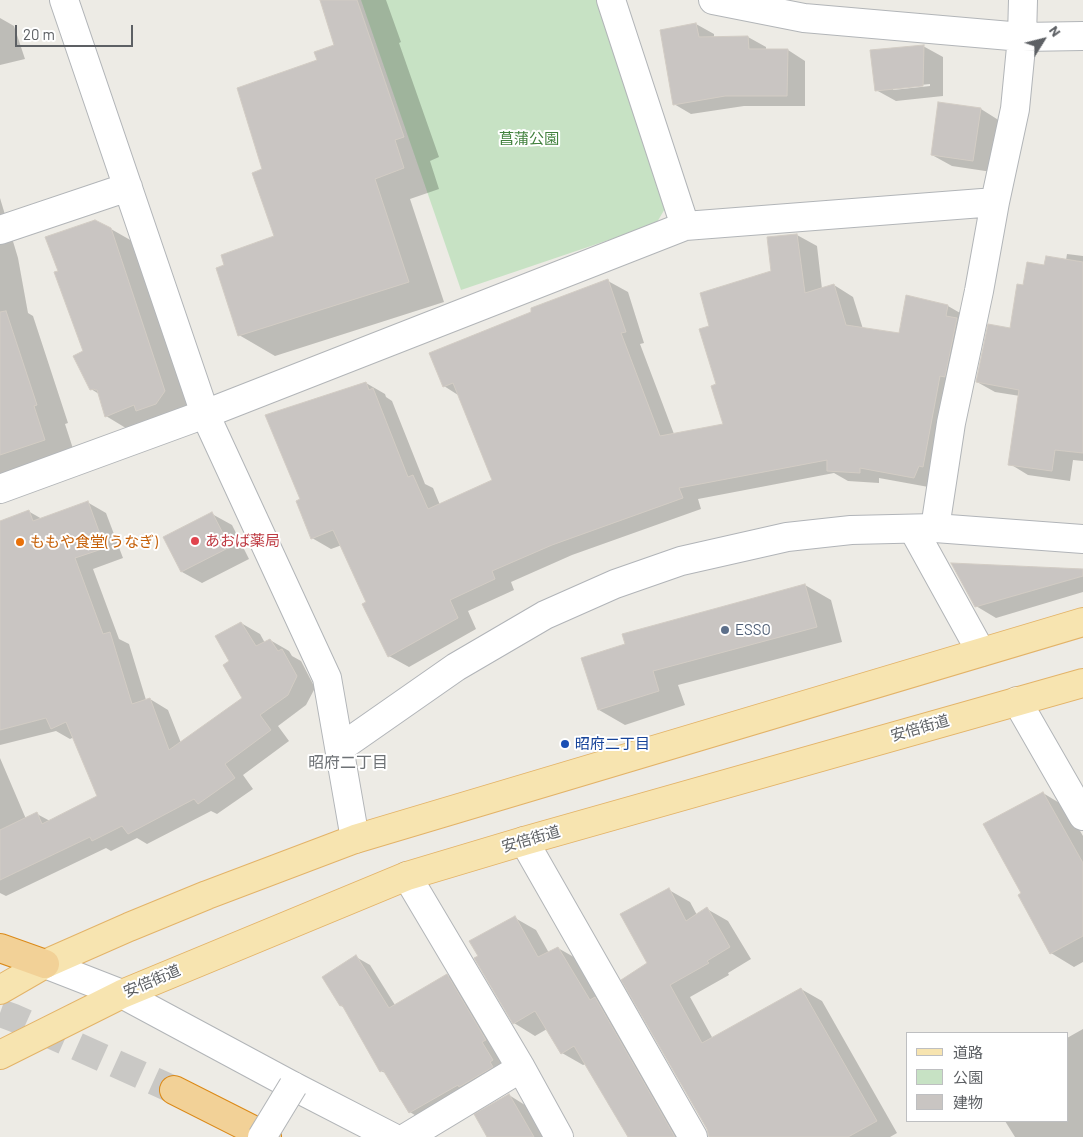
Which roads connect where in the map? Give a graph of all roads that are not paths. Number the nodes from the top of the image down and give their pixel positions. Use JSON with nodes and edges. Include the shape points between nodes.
{"nodes":[{"id":1,"x":64,"y":0,"type":"edge"},
{"id":2,"x":612,"y":0,"type":"edge"},
{"id":3,"x":713,"y":0,"type":"edge"},
{"id":4,"x":1024,"y":0,"type":"edge"},
{"id":5,"x":1083,"y":36,"type":"edge"},
{"id":6,"x":1022,"y":37,"type":"junction"},
{"id":7,"x":128,"y":187,"type":"junction"},
{"id":8,"x":995,"y":202,"type":"junction"},
{"id":9,"x":685,"y":226,"type":"junction"},
{"id":10,"x":0,"y":230,"type":"edge"},
{"id":11,"x":205,"y":414,"type":"junction"},
{"id":12,"x":0,"y":489,"type":"edge"},
{"id":13,"x":924,"y":529,"type":"junction"},
{"id":14,"x":1083,"y":539,"type":"edge"},
{"id":15,"x":1083,"y":622,"type":"edge"},
{"id":16,"x":981,"y":652,"type":"junction"},
{"id":17,"x":1083,"y":682,"type":"edge"},
{"id":18,"x":1017,"y":701,"type":"junction"},
{"id":19,"x":340,"y":748,"type":"junction"},
{"id":20,"x":1083,"y":816,"type":"edge"},
{"id":21,"x":355,"y":839,"type":"junction"},
{"id":22,"x":524,"y":841,"type":"junction"},
{"id":23,"x":407,"y":876,"type":"junction"},
{"id":24,"x":0,"y":948,"type":"edge"},
{"id":25,"x":45,"y":964,"type":"junction"},
{"id":26,"x":0,"y":990,"type":"edge"},
{"id":27,"x":122,"y":994,"type":"junction"},
{"id":28,"x":0,"y":1055,"type":"edge"},
{"id":29,"x":521,"y":1068,"type":"junction"},
{"id":30,"x":293,"y":1086,"type":"junction"},
{"id":31,"x":174,"y":1090,"type":"tunnel mouth"},
{"id":32,"x":262,"y":1137,"type":"edge"},
{"id":33,"x":266,"y":1137,"type":"edge"},
{"id":34,"x":392,"y":1137,"type":"edge"},
{"id":35,"x":407,"y":1137,"type":"edge"},
{"id":36,"x":559,"y":1137,"type":"edge"},
{"id":37,"x":693,"y":1137,"type":"edge"}],
"edges":[{"from":1,"to":7,"type":"street"},
{"from":2,"to":9,"type":"street"},
{"from":3,"to":6,"type":"street","via":[[804,18]]},
{"from":4,"to":6,"type":"street"},
{"from":5,"to":6,"type":"street"},
{"from":6,"to":8,"type":"street","via":[[1015,109]]},
{"from":7,"to":10,"type":"street"},
{"from":7,"to":11,"type":"street"},
{"from":8,"to":9,"type":"street"},
{"from":8,"to":13,"type":"street","via":[[951,423]]},
{"from":9,"to":11,"type":"street"},
{"from":11,"to":12,"type":"street"},
{"from":11,"to":19,"type":"street","via":[[327,678]]},
{"from":13,"to":14,"type":"street"},
{"from":13,"to":16,"type":"street"},
{"from":13,"to":19,"type":"street","via":[[851,530],[787,537],[681,561],[614,584],[545,615],[456,667]]},
{"from":15,"to":16,"type":"main road"},
{"from":16,"to":21,"type":"main road"},
{"from":17,"to":18,"type":"main road","name":"安倍街道"},
{"from":18,"to":20,"type":"street"},
{"from":18,"to":22,"type":"main road","name":"安倍街道"},
{"from":19,"to":21,"type":"street"},
{"from":21,"to":25,"type":"main road","via":[[199,898]]},
{"from":22,"to":23,"type":"main road","name":"安倍街道"},
{"from":22,"to":37,"type":"street"},
{"from":23,"to":27,"type":"main road","name":"安倍街道"},
{"from":23,"to":29,"type":"street"},
{"from":24,"to":25,"type":"highway"},
{"from":25,"to":26,"type":"main road"},
{"from":25,"to":27,"type":"street"},
{"from":27,"to":28,"type":"main road","name":"安倍街道"},
{"from":27,"to":30,"type":"street"},
{"from":29,"to":35,"type":"street"},
{"from":29,"to":36,"type":"street"},
{"from":30,"to":32,"type":"street","bridge":true},
{"from":30,"to":34,"type":"street"},
{"from":31,"to":33,"type":"highway"}]}
